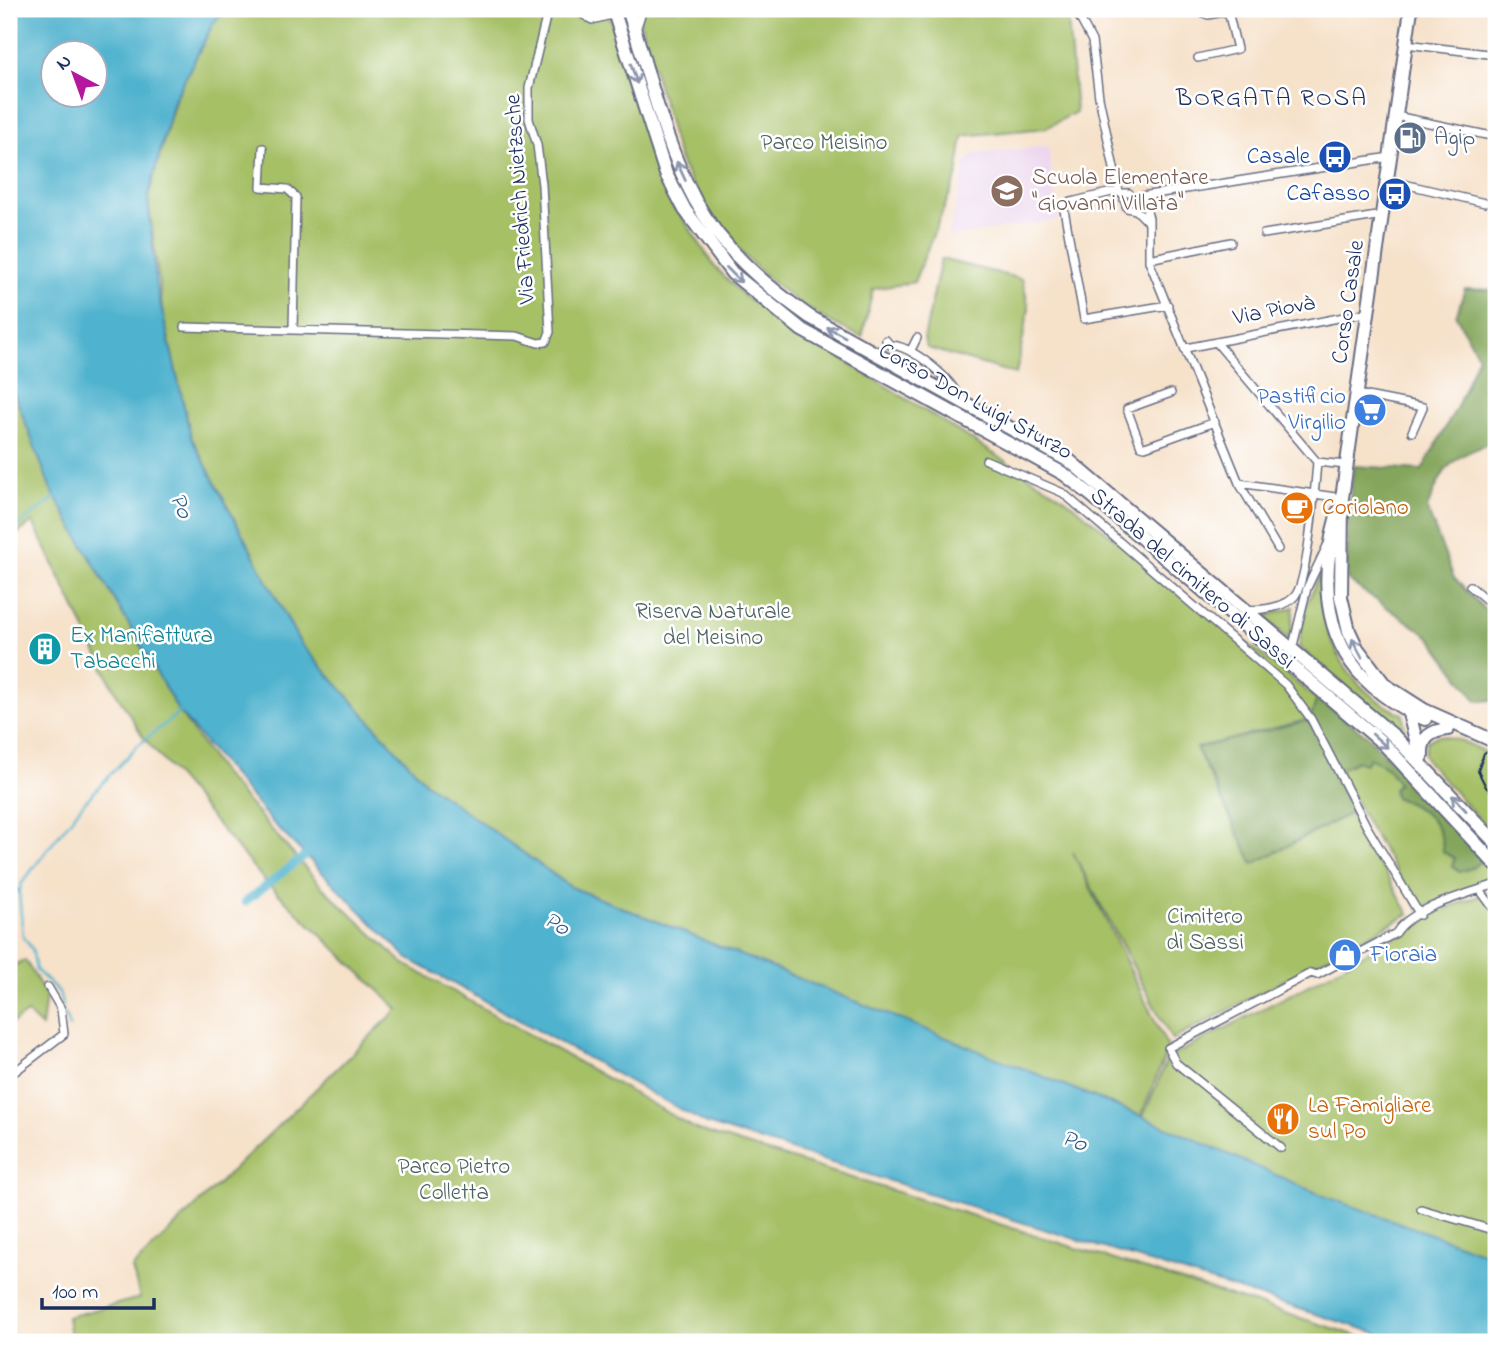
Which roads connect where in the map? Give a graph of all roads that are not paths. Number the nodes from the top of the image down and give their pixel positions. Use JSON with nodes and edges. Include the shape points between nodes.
{"nodes":[{"id":1,"x":548,"y":9,"type":"edge"},
{"id":2,"x":573,"y":9,"type":"edge"},
{"id":3,"x":628,"y":9,"type":"edge"},
{"id":4,"x":642,"y":9,"type":"edge"},
{"id":5,"x":1075,"y":9,"type":"edge"},
{"id":6,"x":1194,"y":9,"type":"edge"},
{"id":7,"x":1237,"y":9,"type":"edge"},
{"id":8,"x":1411,"y":9,"type":"edge"},
{"id":9,"x":611,"y":10,"type":"edge"},
{"id":10,"x":1228,"y":11,"type":"junction"},
{"id":11,"x":635,"y":31,"type":"junction"},
{"id":12,"x":1406,"y":44,"type":"junction"},
{"id":13,"x":1496,"y":55,"type":"edge"},
{"id":14,"x":1198,"y":58,"type":"dead end"},
{"id":15,"x":1395,"y":116,"type":"junction"},
{"id":16,"x":1496,"y":137,"type":"edge"},
{"id":17,"x":263,"y":148,"type":"dead end"},
{"id":18,"x":1390,"y":157,"type":"junction"},
{"id":19,"x":1387,"y":180,"type":"junction"},
{"id":20,"x":1119,"y":192,"type":"junction"},
{"id":21,"x":1129,"y":192,"type":"junction"},
{"id":22,"x":1104,"y":196,"type":"junction"},
{"id":23,"x":1124,"y":200,"type":"junction"},
{"id":24,"x":1485,"y":203,"type":"dead end"},
{"id":25,"x":1140,"y":204,"type":"junction"},
{"id":26,"x":1382,"y":215,"type":"junction"},
{"id":27,"x":1264,"y":234,"type":"dead end"},
{"id":28,"x":1231,"y":243,"type":"dead end"},
{"id":29,"x":1149,"y":259,"type":"junction"},
{"id":30,"x":1168,"y":305,"type":"junction"},
{"id":31,"x":1369,"y":312,"type":"junction"},
{"id":32,"x":184,"y":327,"type":"dead end"},
{"id":33,"x":293,"y":330,"type":"junction"},
{"id":34,"x":917,"y":338,"type":"dead end"},
{"id":35,"x":886,"y":340,"type":"dead end"},
{"id":36,"x":1216,"y":342,"type":"junction"},
{"id":37,"x":1186,"y":348,"type":"junction"},
{"id":38,"x":911,"y":350,"type":"junction"},
{"id":39,"x":1171,"y":393,"type":"dead end"},
{"id":40,"x":1357,"y":394,"type":"junction"},
{"id":41,"x":960,"y":400,"type":"junction"},
{"id":42,"x":1215,"y":422,"type":"junction"},
{"id":43,"x":1412,"y":432,"type":"dead end"},
{"id":44,"x":986,"y":460,"type":"dead end"},
{"id":45,"x":1317,"y":462,"type":"junction"},
{"id":46,"x":1346,"y":465,"type":"junction"},
{"id":47,"x":1239,"y":483,"type":"junction"},
{"id":48,"x":1314,"y":492,"type":"junction"},
{"id":49,"x":1342,"y":498,"type":"junction"},
{"id":50,"x":1329,"y":542,"type":"junction"},
{"id":51,"x":1278,"y":549,"type":"dead end"},
{"id":52,"x":1303,"y":575,"type":"junction"},
{"id":53,"x":1470,"y":586,"type":"dead end"},
{"id":54,"x":1307,"y":587,"type":"junction"},
{"id":55,"x":1297,"y":594,"type":"junction"},
{"id":56,"x":1496,"y":608,"type":"edge"},
{"id":57,"x":1248,"y":610,"type":"junction"},
{"id":58,"x":1292,"y":649,"type":"junction"},
{"id":59,"x":1292,"y":664,"type":"junction"},
{"id":60,"x":1402,"y":698,"type":"junction"},
{"id":61,"x":1409,"y":711,"type":"junction"},
{"id":62,"x":1448,"y":729,"type":"junction"},
{"id":63,"x":1496,"y":742,"type":"edge"},
{"id":64,"x":1496,"y":751,"type":"edge"},
{"id":65,"x":1422,"y":763,"type":"junction"},
{"id":66,"x":1496,"y":843,"type":"edge"},
{"id":67,"x":1496,"y":865,"type":"edge"},
{"id":68,"x":1496,"y":884,"type":"edge"},
{"id":69,"x":1480,"y":890,"type":"junction"},
{"id":70,"x":1496,"y":912,"type":"edge"},
{"id":71,"x":1420,"y":915,"type":"junction"},
{"id":72,"x":48,"y":986,"type":"dead end"},
{"id":73,"x":9,"y":1076,"type":"edge"},
{"id":74,"x":1282,"y":1148,"type":"dead end"},
{"id":75,"x":1421,"y":1209,"type":"dead end"},
{"id":76,"x":1496,"y":1231,"type":"edge"}],
"edges":[{"from":1,"to":33,"type":"street","name":"Via Friedrich Nietzsche","via":[[529,88],[529,119],[542,185],[549,339],[538,343],[517,336]]},
{"from":2,"to":9,"type":"street","via":[[592,19]]},
{"from":3,"to":11,"type":"main road","name":"Corso Don Luigi Sturzo"},
{"from":4,"to":11,"type":"street"},
{"from":5,"to":20,"type":"street","via":[[1091,41]]},
{"from":6,"to":10,"type":"street","via":[[1208,15]]},
{"from":7,"to":10,"type":"street"},
{"from":8,"to":12,"type":"main road","name":"Corso Casale"},
{"from":9,"to":59,"type":"main road","name":"Corso Don Luigi Sturzo","one_way":true,"via":[[666,174],[685,210],[732,273],[802,330],[1065,474]]},
{"from":10,"to":14,"type":"street","via":[[1237,49]]},
{"from":41,"to":11,"type":"main road","name":"Corso Don Luigi Sturzo","one_way":true,"via":[[810,317],[743,262],[696,202],[678,165]]},
{"from":12,"to":13,"type":"street"},
{"from":12,"to":15,"type":"main road","name":"Corso Casale"},
{"from":15,"to":16,"type":"street"},
{"from":15,"to":18,"type":"main road","name":"Corso Casale"},
{"from":17,"to":33,"type":"street","via":[[261,187],[287,189],[296,197]]},
{"from":18,"to":19,"type":"main road","name":"Corso Casale"},
{"from":18,"to":25,"type":"street"},
{"from":19,"to":24,"type":"street"},
{"from":19,"to":26,"type":"main road","name":"Corso Casale"},
{"from":20,"to":21,"type":"street"},
{"from":20,"to":22,"type":"street"},
{"from":21,"to":23,"type":"street"},
{"from":21,"to":25,"type":"street"},
{"from":22,"to":23,"type":"street"},
{"from":22,"to":30,"type":"street","via":[[1063,204],[1084,319]]},
{"from":23,"to":25,"type":"street","via":[[1127,208]]},
{"from":25,"to":29,"type":"street","via":[[1149,223]]},
{"from":26,"to":27,"type":"street","name":"Corso Casale"},
{"from":26,"to":31,"type":"main road","name":"Corso Casale"},
{"from":28,"to":29,"type":"street"},
{"from":29,"to":30,"type":"street"},
{"from":30,"to":37,"type":"street"},
{"from":31,"to":36,"type":"street","name":"Via Piovà"},
{"from":31,"to":40,"type":"main road","name":"Corso Casale"},
{"from":32,"to":33,"type":"street","name":"Via Friedrich Nietzsche"},
{"from":34,"to":38,"type":"street"},
{"from":35,"to":38,"type":"street"},
{"from":36,"to":37,"type":"street","name":"Via Piovà"},
{"from":36,"to":45,"type":"street"},
{"from":37,"to":42,"type":"street"},
{"from":38,"to":41,"type":"street","via":[[946,376]]},
{"from":39,"to":42,"type":"street","via":[[1127,409],[1141,446]]},
{"from":40,"to":43,"type":"street","name":"Corso Casale","via":[[1423,407]]},
{"from":40,"to":46,"type":"main road","name":"Corso Casale"},
{"from":41,"to":57,"type":"main road","name":"Corso Don Luigi Sturzo","via":[[1071,462]]},
{"from":42,"to":47,"type":"street"},
{"from":44,"to":71,"type":"street","name":"Strada del cimitero di Sassi","via":[[1063,493],[1286,685],[1311,719],[1367,827]]},
{"from":45,"to":46,"type":"street"},
{"from":45,"to":48,"type":"street"},
{"from":46,"to":49,"type":"main road","name":"Corso Casale"},
{"from":47,"to":48,"type":"street"},
{"from":47,"to":51,"type":"street"},
{"from":48,"to":49,"type":"street"},
{"from":48,"to":52,"type":"street"},
{"from":49,"to":50,"type":"main road","name":"Corso Casale"},
{"from":60,"to":49,"type":"main road","name":"Corso Casale","one_way":true,"via":[[1366,664],[1349,631],[1340,597]]},
{"from":50,"to":54,"type":"street"},
{"from":50,"to":61,"type":"main road","name":"Corso Casale","via":[[1328,598],[1340,645],[1366,682]]},
{"from":52,"to":54,"type":"street"},
{"from":52,"to":55,"type":"street"},
{"from":53,"to":56,"type":"street"},
{"from":54,"to":55,"type":"street"},
{"from":54,"to":58,"type":"street"},
{"from":55,"to":57,"type":"street","via":[[1288,602]]},
{"from":57,"to":58,"type":"main road","name":"Corso Don Luigi Sturzo"},
{"from":58,"to":59,"type":"street"},
{"from":58,"to":65,"type":"main road","name":"Corso Don Luigi Sturzo"},
{"from":59,"to":67,"type":"main road","name":"Corso Don Luigi Sturzo","one_way":true,"via":[[1385,745]]},
{"from":60,"to":61,"type":"main road"},
{"from":60,"to":63,"type":"main road","name":"Corso Casale"},
{"from":61,"to":62,"type":"main road","name":"Corso Casale"},
{"from":61,"to":65,"type":"main road"},
{"from":62,"to":64,"type":"main road","name":"Corso Casale"},
{"from":62,"to":65,"type":"main road","via":[[1425,738]]},
{"from":66,"to":65,"type":"main road","name":"Corso Don Luigi Sturzo","one_way":true},
{"from":68,"to":69,"type":"street"},
{"from":69,"to":70,"type":"street"},
{"from":69,"to":71,"type":"street"},
{"from":71,"to":74,"type":"street","via":[[1317,975],[1311,973],[1168,1048],[1176,1063]]},
{"from":72,"to":73,"type":"street","via":[[61,1009],[64,1034]]},
{"from":75,"to":76,"type":"street"}]}
